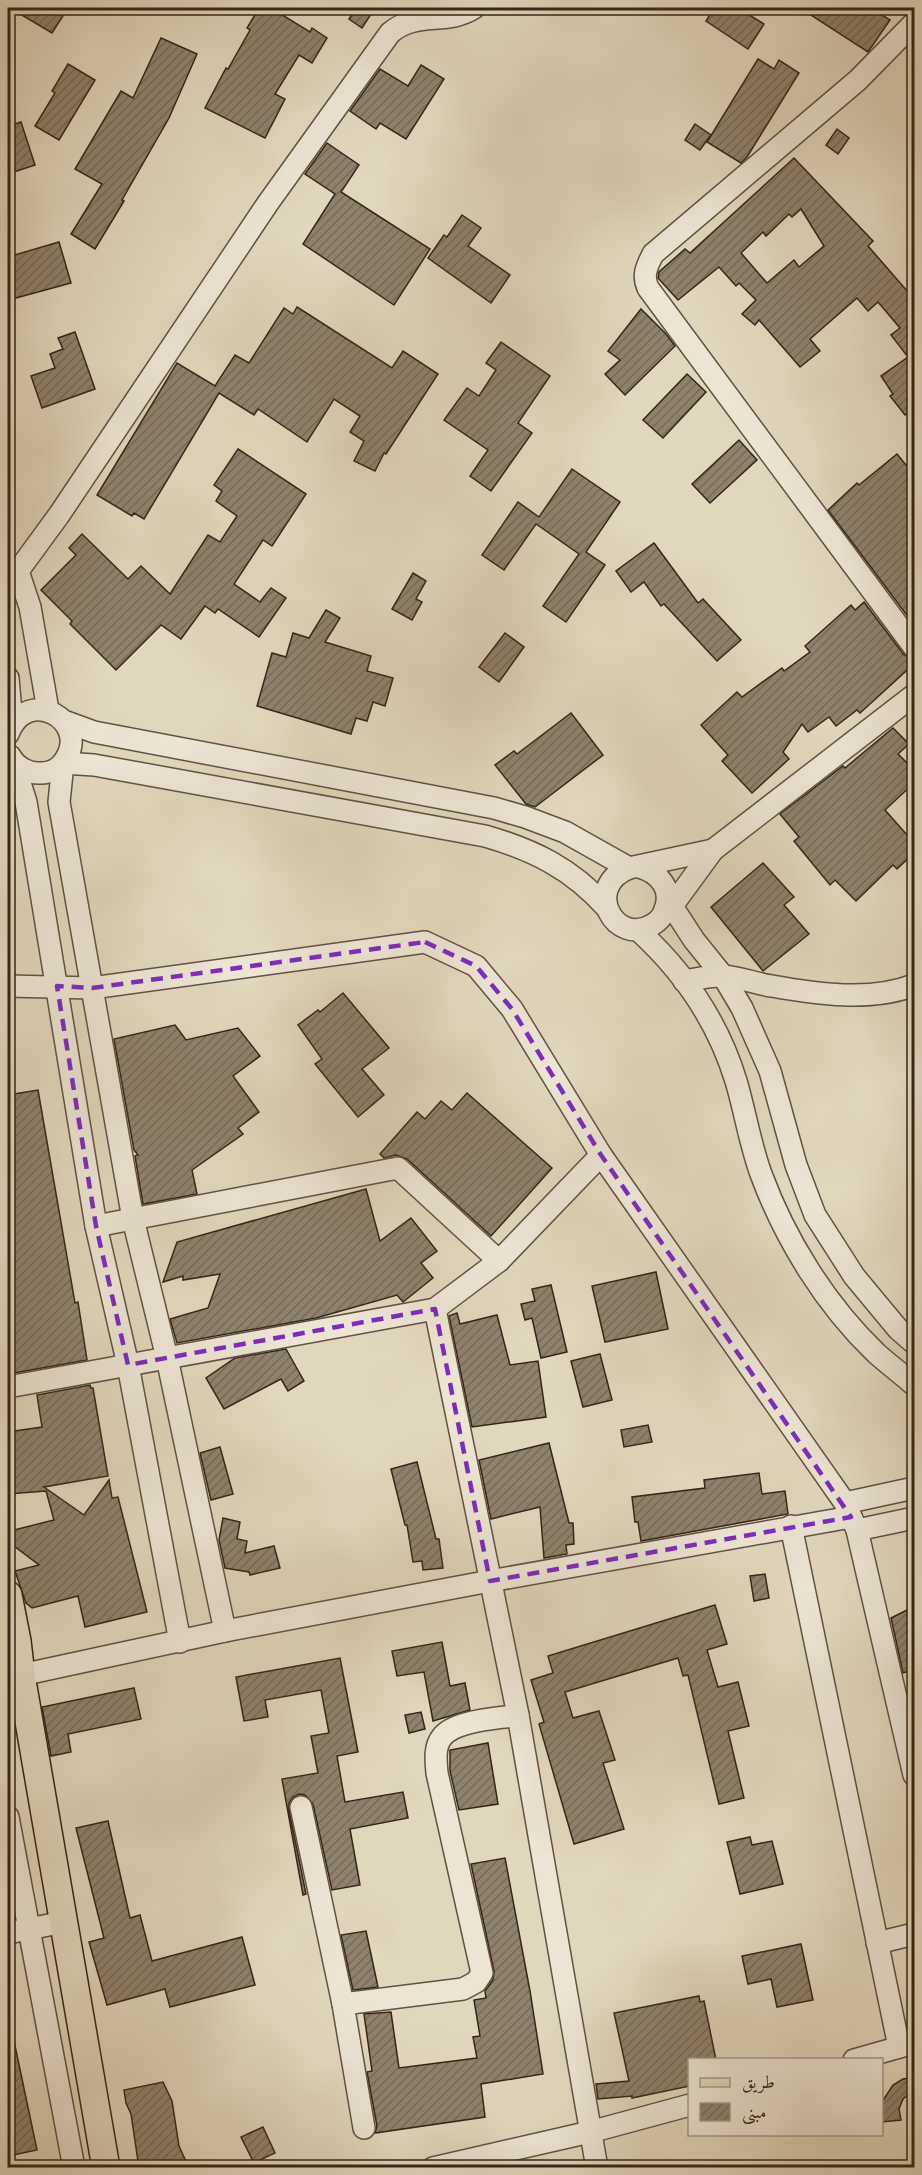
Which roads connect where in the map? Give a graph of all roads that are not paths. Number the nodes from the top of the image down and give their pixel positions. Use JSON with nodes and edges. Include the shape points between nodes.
{"nodes":[{"id":1,"x":474,"y":8,"type":"edge"},
{"id":2,"x":915,"y":23,"type":"edge"},
{"id":3,"x":13,"y":576,"type":"edge"},
{"id":4,"x":915,"y":647,"type":"edge"},
{"id":5,"x":8,"y":678,"type":"edge"},
{"id":6,"x":915,"y":695,"type":"edge"},
{"id":7,"x":56,"y":716,"type":"junction"},
{"id":8,"x":11,"y":735,"type":"edge"},
{"id":9,"x":63,"y":763,"type":"junction"},
{"id":10,"x":713,"y":850,"type":"junction"},
{"id":11,"x":634,"y":868,"type":"junction"},
{"id":12,"x":606,"y":907,"type":"junction"},
{"id":13,"x":668,"y":907,"type":"junction"},
{"id":14,"x":638,"y":930,"type":"junction"},
{"id":15,"x":723,"y":976,"type":"junction"},
{"id":16,"x":684,"y":981,"type":"junction"},
{"id":17,"x":8,"y":986,"type":"edge"},
{"id":18,"x":57,"y":986,"type":"junction"},
{"id":19,"x":915,"y":986,"type":"edge"},
{"id":20,"x":92,"y":988,"type":"junction"},
{"id":21,"x":601,"y":1155,"type":"junction"},
{"id":22,"x":133,"y":1219,"type":"junction"},
{"id":23,"x":96,"y":1226,"type":"junction"},
{"id":24,"x":499,"y":1261,"type":"junction"},
{"id":25,"x":435,"y":1309,"type":"junction"},
{"id":26,"x":915,"y":1343,"type":"edge"},
{"id":27,"x":167,"y":1358,"type":"junction"},
{"id":28,"x":128,"y":1365,"type":"junction"},
{"id":29,"x":915,"y":1385,"type":"edge"},
{"id":30,"x":8,"y":1387,"type":"edge"},
{"id":31,"x":915,"y":1488,"type":"edge"},
{"id":32,"x":851,"y":1517,"type":"junction"},
{"id":33,"x":915,"y":1518,"type":"edge"},
{"id":34,"x":791,"y":1526,"type":"junction"},
{"id":35,"x":490,"y":1581,"type":"junction"},
{"id":36,"x":8,"y":1595,"type":"edge"},
{"id":37,"x":225,"y":1631,"type":"junction"},
{"id":38,"x":180,"y":1642,"type":"junction"},
{"id":39,"x":21,"y":1676,"type":"junction"},
{"id":40,"x":518,"y":1715,"type":"junction"},
{"id":41,"x":915,"y":1775,"type":"edge"},
{"id":42,"x":301,"y":1806,"type":"dead end"},
{"id":43,"x":8,"y":1817,"type":"edge"},
{"id":44,"x":64,"y":1922,"type":"junction"},
{"id":45,"x":30,"y":1928,"type":"junction"},
{"id":46,"x":8,"y":1933,"type":"edge"},
{"id":47,"x":915,"y":1934,"type":"edge"},
{"id":48,"x":877,"y":1943,"type":"junction"},
{"id":49,"x":343,"y":2004,"type":"junction"},
{"id":50,"x":907,"y":2045,"type":"edge"},
{"id":51,"x":861,"y":2058,"type":"edge"},
{"id":52,"x":688,"y":2106,"type":"edge"},
{"id":53,"x":364,"y":2128,"type":"dead end"},
{"id":54,"x":590,"y":2132,"type":"junction"},
{"id":55,"x":74,"y":2168,"type":"edge"},
{"id":56,"x":106,"y":2168,"type":"edge"},
{"id":57,"x":433,"y":2168,"type":"edge"},
{"id":58,"x":597,"y":2168,"type":"edge"}],
"edges":[{"from":1,"to":3,"type":"street","via":[[453,17],[406,22],[390,33],[268,203],[59,515]]},
{"from":2,"to":4,"type":"street","via":[[858,80],[653,254],[645,280]]},
{"from":3,"to":7,"type":"street","via":[[30,606]]},
{"from":5,"to":8,"type":"street"},
{"from":6,"to":10,"type":"street"},
{"from":7,"to":8,"type":"street","via":[[38,709]]},
{"from":7,"to":9,"type":"street","via":[[69,731],[71,742]]},
{"from":7,"to":11,"type":"street","via":[[94,732],[494,808],[565,832]]},
{"from":8,"to":9,"type":"street","via":[[21,768],[43,773]]},
{"from":8,"to":18,"type":"street"},
{"from":9,"to":12,"type":"street","via":[[94,765],[485,836],[550,861],[572,875]]},
{"from":9,"to":20,"type":"street","via":[[59,802]]},
{"from":10,"to":11,"type":"street"},
{"from":10,"to":13,"type":"street"},
{"from":11,"to":12,"type":"street","via":[[612,879],[605,897]]},
{"from":11,"to":13,"type":"street","via":[[656,875],[663,882]]},
{"from":12,"to":14,"type":"street","via":[[618,924]]},
{"from":13,"to":14,"type":"street","via":[[657,922]]},
{"from":13,"to":15,"type":"street"},
{"from":14,"to":16,"type":"street","via":[[664,954]]},
{"from":15,"to":16,"type":"street"},
{"from":15,"to":19,"type":"street","via":[[825,994],[866,994]]},
{"from":15,"to":26,"type":"street","via":[[770,1071],[796,1165],[815,1215],[854,1276],[898,1329]]},
{"from":16,"to":29,"type":"street","via":[[702,1003],[728,1060],[760,1172],[784,1228],[826,1296],[876,1352]]},
{"from":17,"to":18,"type":"street"},
{"from":18,"to":20,"type":"street"},
{"from":18,"to":23,"type":"street"},
{"from":20,"to":21,"type":"street","via":[[425,942],[476,966],[484,975],[512,1009]]},
{"from":20,"to":22,"type":"street"},
{"from":21,"to":24,"type":"street"},
{"from":21,"to":32,"type":"street"},
{"from":22,"to":23,"type":"street"},
{"from":22,"to":24,"type":"street","via":[[398,1168]]},
{"from":22,"to":27,"type":"street"},
{"from":23,"to":28,"type":"street"},
{"from":24,"to":25,"type":"street"},
{"from":25,"to":27,"type":"street"},
{"from":25,"to":35,"type":"street"},
{"from":27,"to":28,"type":"street"},
{"from":27,"to":37,"type":"street"},
{"from":28,"to":30,"type":"street"},
{"from":28,"to":38,"type":"street"},
{"from":31,"to":32,"type":"street"},
{"from":32,"to":33,"type":"street"},
{"from":32,"to":34,"type":"street"},
{"from":32,"to":41,"type":"street"},
{"from":34,"to":35,"type":"street"},
{"from":34,"to":48,"type":"street"},
{"from":35,"to":37,"type":"street"},
{"from":35,"to":40,"type":"street"},
{"from":36,"to":39,"type":"main road"},
{"from":37,"to":38,"type":"street"},
{"from":38,"to":39,"type":"street"},
{"from":39,"to":44,"type":"main road"},
{"from":40,"to":49,"type":"street","via":[[454,1726],[441,1738],[435,1753],[482,1972],[476,1982],[463,1989]]},
{"from":40,"to":54,"type":"street"},
{"from":42,"to":49,"type":"street"},
{"from":43,"to":45,"type":"street"},
{"from":44,"to":45,"type":"street"},
{"from":44,"to":56,"type":"main road"},
{"from":45,"to":46,"type":"street"},
{"from":45,"to":55,"type":"street"},
{"from":47,"to":48,"type":"street"},
{"from":48,"to":50,"type":"street"},
{"from":49,"to":53,"type":"street"},
{"from":50,"to":51,"type":"street"},
{"from":52,"to":54,"type":"street"},
{"from":54,"to":57,"type":"street"},
{"from":54,"to":58,"type":"street"}]}
